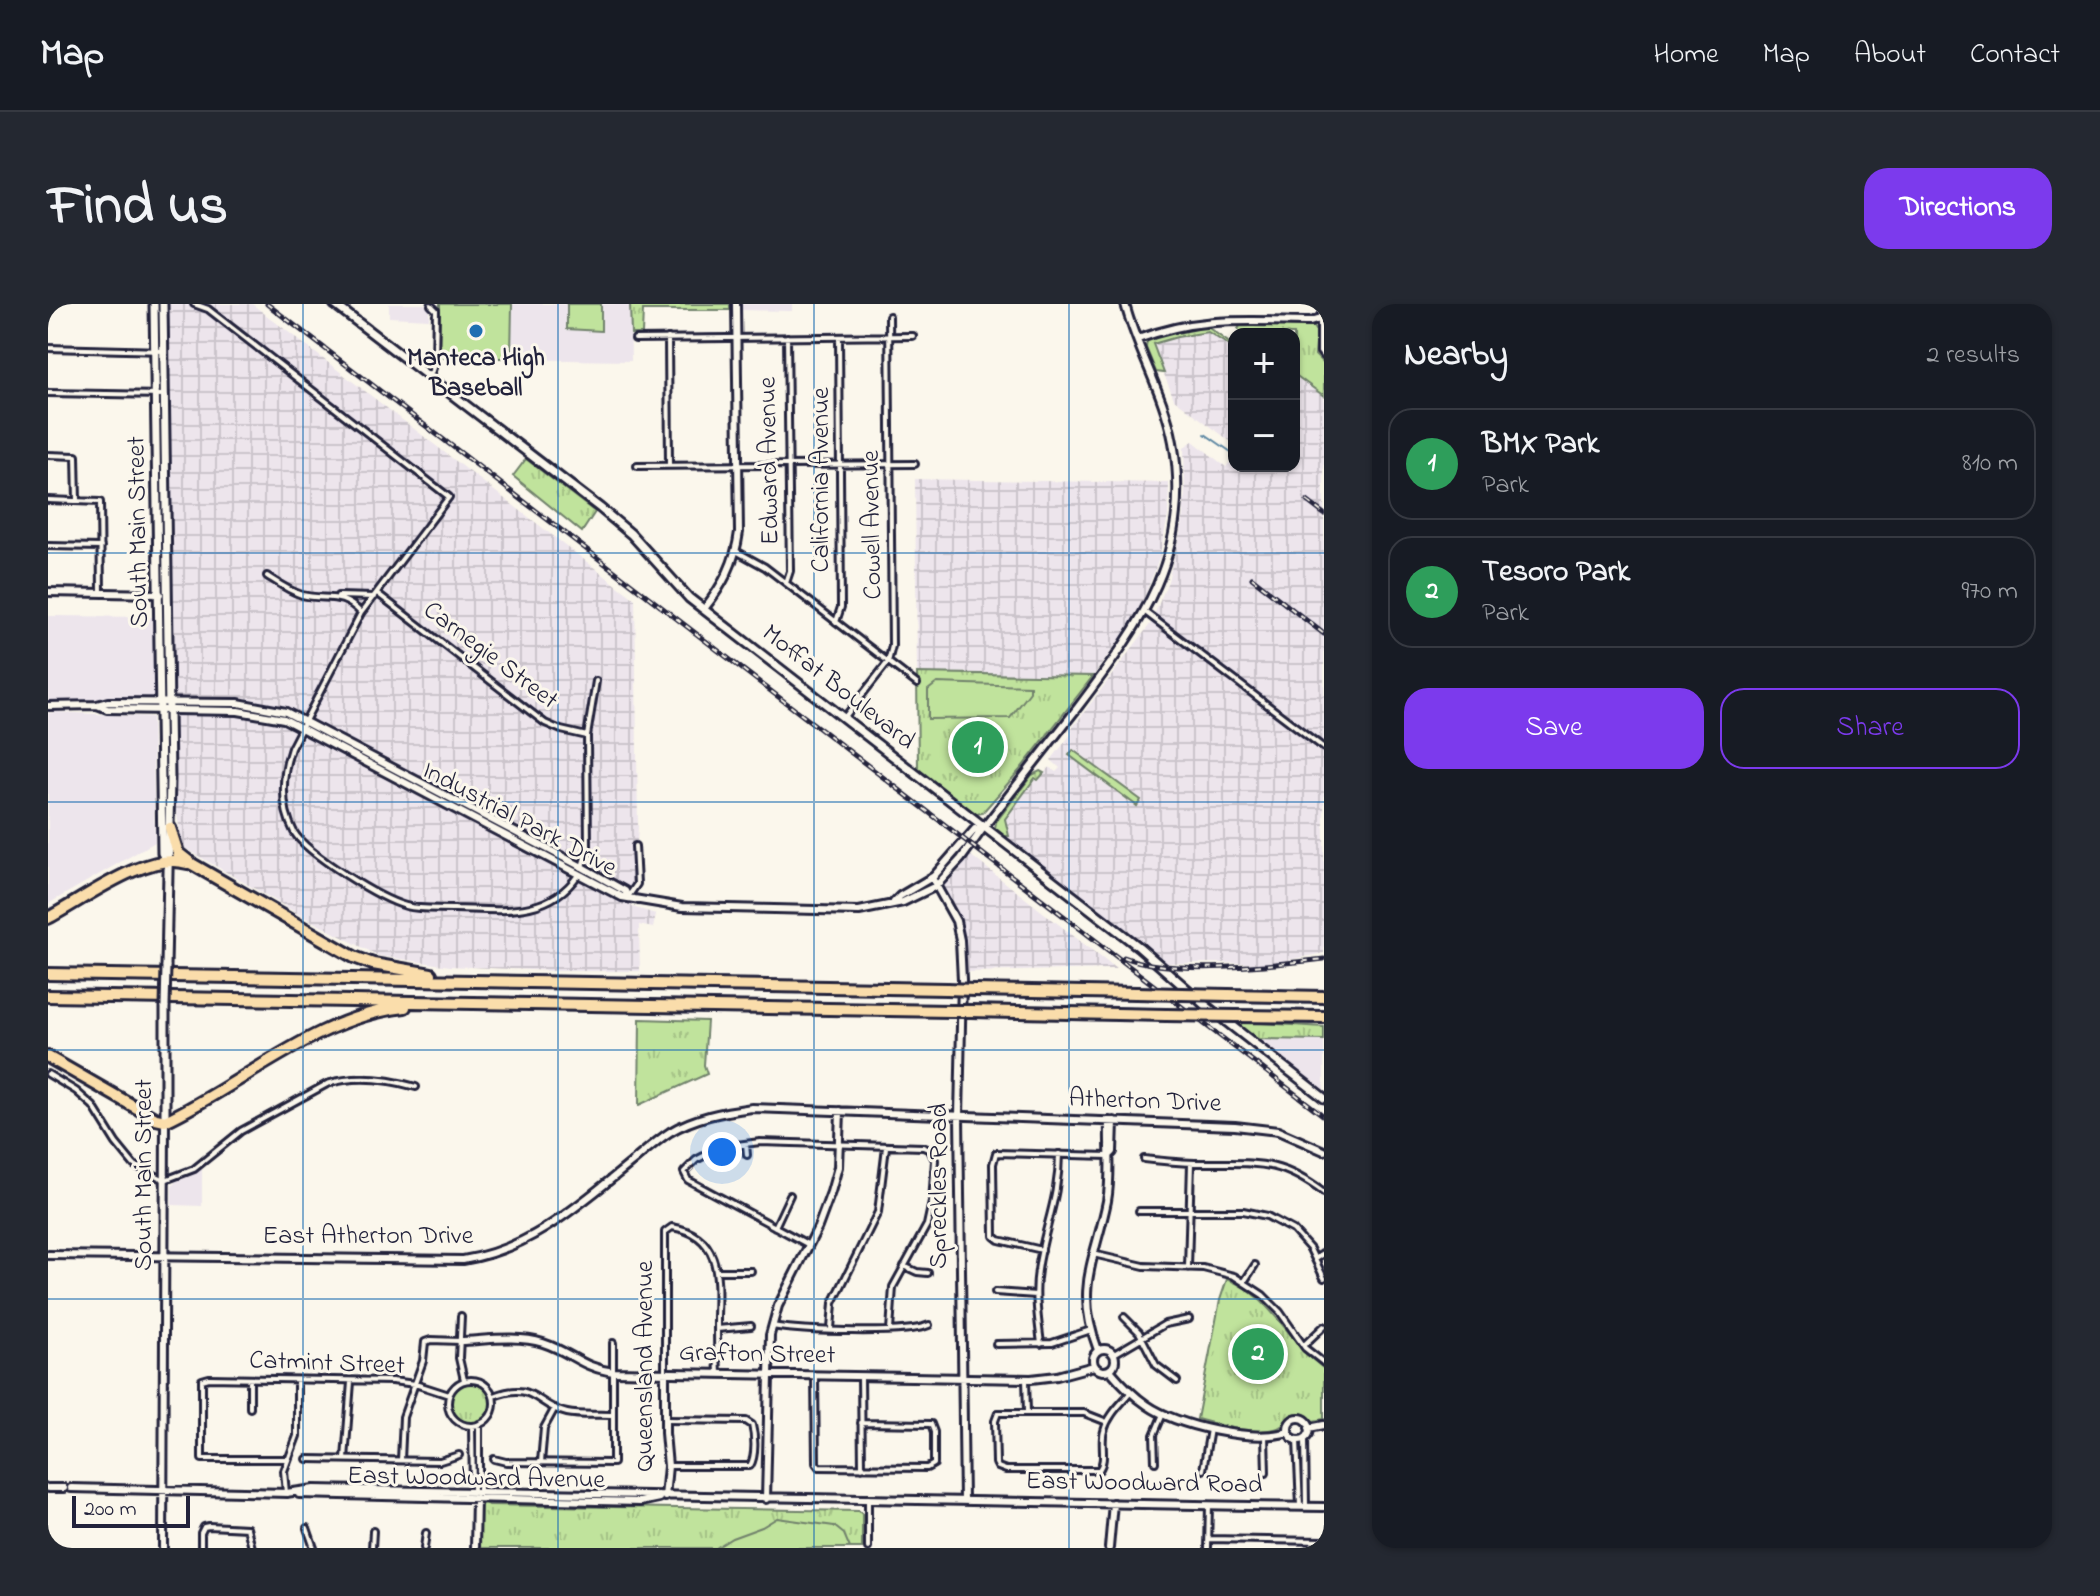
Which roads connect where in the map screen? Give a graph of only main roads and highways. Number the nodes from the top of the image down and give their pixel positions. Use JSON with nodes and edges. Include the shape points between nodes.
{"nodes":[{"id":1,"x":154,"y":304,"type":"edge"},
{"id":2,"x":163,"y":304,"type":"edge"},
{"id":3,"x":337,"y":305,"type":"edge"},
{"id":4,"x":160,"y":351,"type":"junction"},
{"id":5,"x":161,"y":503,"type":"junction"},
{"id":6,"x":160,"y":594,"type":"junction"},
{"id":7,"x":167,"y":618,"type":"junction"},
{"id":8,"x":164,"y":706,"type":"junction"},
{"id":9,"x":160,"y":746,"type":"junction"},
{"id":10,"x":170,"y":778,"type":"junction"},
{"id":11,"x":166,"y":809,"type":"junction"},
{"id":12,"x":170,"y":828,"type":"junction"},
{"id":13,"x":166,"y":860,"type":"junction"},
{"id":14,"x":192,"y":864,"type":"junction"},
{"id":15,"x":48,"y":918,"type":"edge"},
{"id":16,"x":48,"y":974,"type":"edge"},
{"id":17,"x":476,"y":981,"type":"junction"},
{"id":18,"x":48,"y":996,"type":"edge"},
{"id":19,"x":1324,"y":997,"type":"edge"},
{"id":20,"x":446,"y":1002,"type":"junction"},
{"id":21,"x":1324,"y":1020,"type":"edge"},
{"id":22,"x":48,"y":1057,"type":"edge"},
{"id":23,"x":1324,"y":1098,"type":"edge"},
{"id":24,"x":165,"y":1121,"type":"junction"}],
"edges":[{"from":1,"to":4,"type":"main road","name":"South Main Street"},
{"from":2,"to":4,"type":"main road","name":"South Main Street"},
{"from":3,"to":23,"type":"main road","name":"Moffat Boulevard","via":[[631,534],[704,609]]},
{"from":4,"to":5,"type":"main road","name":"South Main Street"},
{"from":5,"to":6,"type":"main road","name":"South Main Street"},
{"from":5,"to":7,"type":"main road","name":"South Main Street"},
{"from":6,"to":7,"type":"main road"},
{"from":6,"to":8,"type":"main road","name":"South Main Street"},
{"from":7,"to":8,"type":"main road","name":"South Main Street"},
{"from":8,"to":9,"type":"main road","name":"South Main Street"},
{"from":8,"to":10,"type":"main road","name":"South Main Street"},
{"from":9,"to":10,"type":"main road"},
{"from":9,"to":11,"type":"main road","name":"South Main Street"},
{"from":10,"to":11,"type":"main road","name":"South Main Street"},
{"from":11,"to":12,"type":"main road","name":"South Main Street"},
{"from":11,"to":13,"type":"main road","name":"South Main Street"},
{"from":12,"to":13,"type":"main road","name":"South Main Street"},
{"from":12,"to":14,"type":"highway","via":[[178,853]]},
{"from":13,"to":14,"type":"highway"},
{"from":13,"to":15,"type":"highway","via":[[146,864]]},
{"from":13,"to":24,"type":"main road","name":"South Main Street","bridge":true},
{"from":14,"to":17,"type":"highway","via":[[354,957],[408,972]]},
{"from":16,"to":17,"type":"highway"},
{"from":17,"to":19,"type":"highway","bridge":true},
{"from":18,"to":20,"type":"highway"},
{"from":20,"to":21,"type":"highway","bridge":true},
{"from":20,"to":24,"type":"highway","via":[[345,1020]]},
{"from":22,"to":24,"type":"highway"}]}
